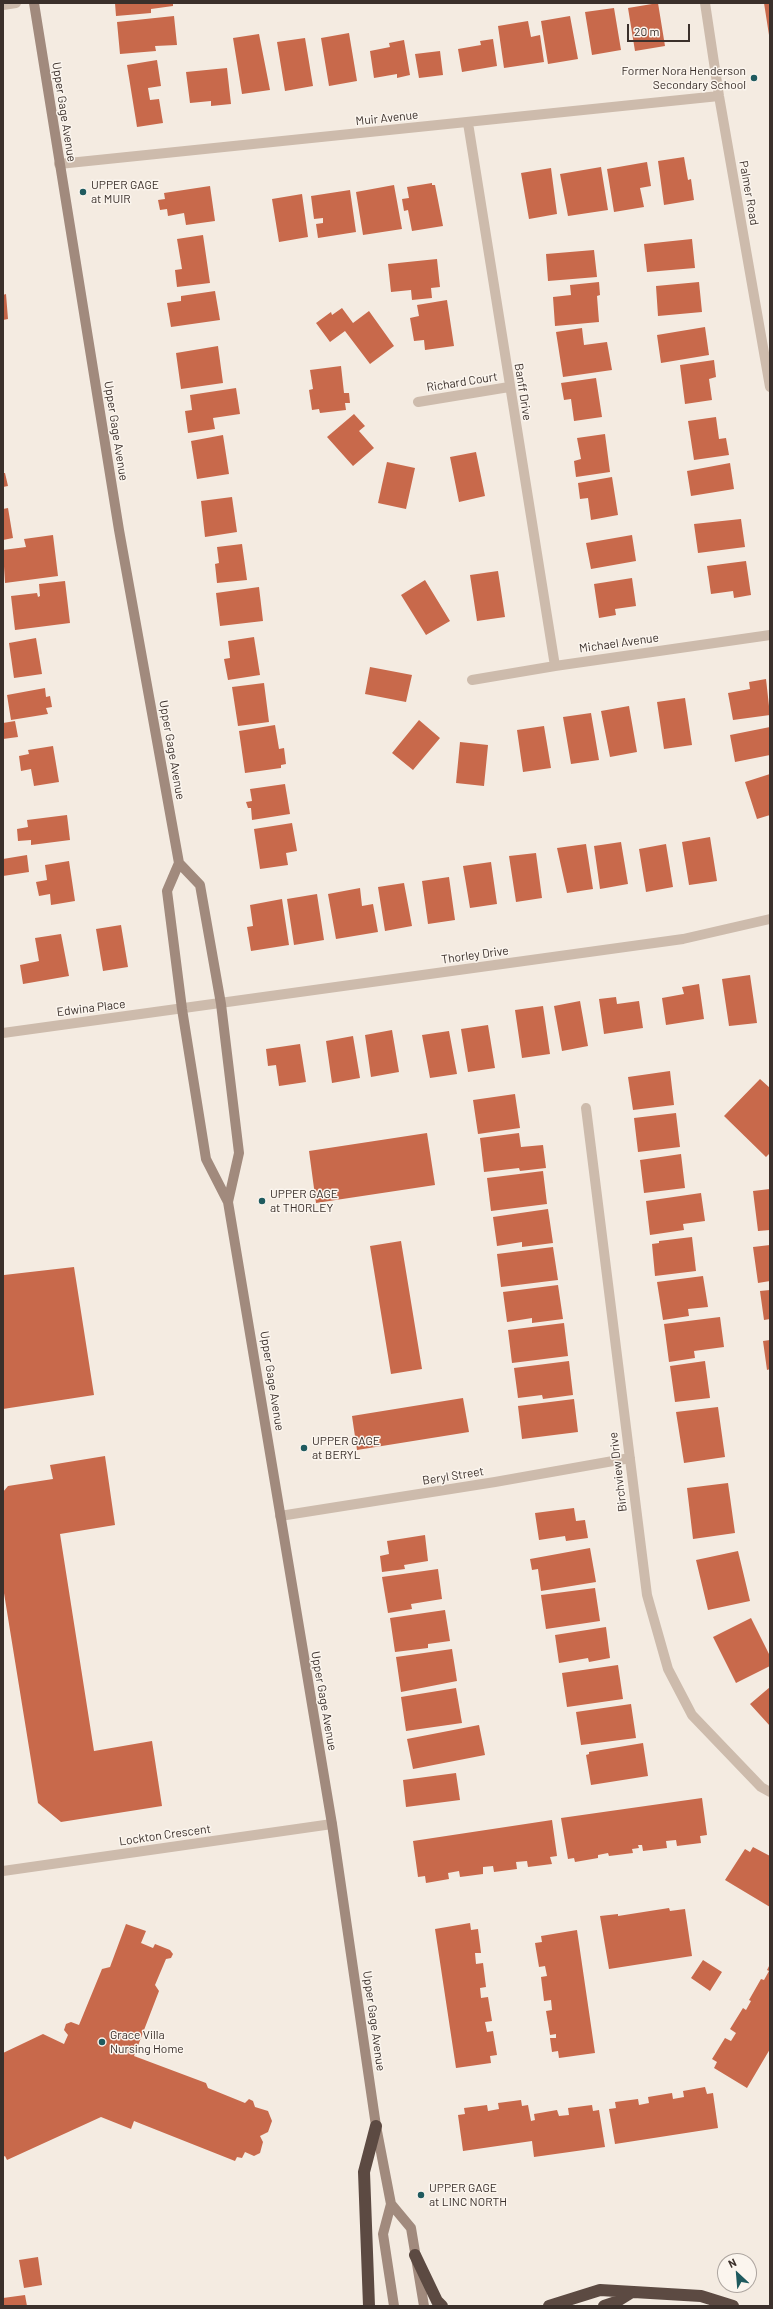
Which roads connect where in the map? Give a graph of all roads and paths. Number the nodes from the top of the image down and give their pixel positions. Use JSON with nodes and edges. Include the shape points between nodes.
{"nodes":[{"id":1,"x":16,"y":3,"type":"edge"},
{"id":2,"x":34,"y":3,"type":"edge"},
{"id":3,"x":705,"y":3,"type":"edge"},
{"id":4,"x":3,"y":5,"type":"edge"},
{"id":5,"x":719,"y":96,"type":"junction"},
{"id":6,"x":468,"y":123,"type":"junction"},
{"id":7,"x":59,"y":164,"type":"junction"},
{"id":8,"x":509,"y":387,"type":"junction"},
{"id":9,"x":770,"y":387,"type":"edge"},
{"id":10,"x":418,"y":402,"type":"dead end"},
{"id":11,"x":770,"y":635,"type":"edge"},
{"id":12,"x":555,"y":666,"type":"junction"},
{"id":13,"x":472,"y":680,"type":"dead end"},
{"id":14,"x":179,"y":863,"type":"junction"},
{"id":15,"x":770,"y":919,"type":"edge"},
{"id":16,"x":221,"y":1004,"type":"junction"},
{"id":17,"x":182,"y":1009,"type":"junction"},
{"id":18,"x":3,"y":1033,"type":"edge"},
{"id":19,"x":586,"y":1108,"type":"dead end"},
{"id":20,"x":228,"y":1202,"type":"junction"},
{"id":21,"x":630,"y":1458,"type":"junction"},
{"id":22,"x":280,"y":1516,"type":"junction"},
{"id":23,"x":770,"y":1792,"type":"edge"},
{"id":24,"x":332,"y":1824,"type":"junction"},
{"id":25,"x":3,"y":1871,"type":"edge"},
{"id":26,"x":376,"y":2126,"type":"junction"},
{"id":27,"x":391,"y":2204,"type":"junction"},
{"id":28,"x":415,"y":2255,"type":"junction"},
{"id":29,"x":632,"y":2292,"type":"junction"},
{"id":30,"x":369,"y":2306,"type":"edge"},
{"id":31,"x":394,"y":2306,"type":"edge"},
{"id":32,"x":424,"y":2306,"type":"edge"},
{"id":33,"x":442,"y":2306,"type":"edge"},
{"id":34,"x":549,"y":2306,"type":"edge"},
{"id":35,"x":604,"y":2306,"type":"edge"},
{"id":36,"x":733,"y":2306,"type":"edge"}],
"edges":[{"from":1,"to":4,"type":"street"},
{"from":2,"to":7,"type":"main road","name":"Upper Gage Avenue"},
{"from":3,"to":5,"type":"street","name":"Palmer Road"},
{"from":5,"to":6,"type":"street","name":"Muir Avenue"},
{"from":5,"to":9,"type":"street","name":"Palmer Road"},
{"from":6,"to":7,"type":"street","name":"Muir Avenue"},
{"from":6,"to":8,"type":"street","name":"Banff Drive"},
{"from":7,"to":14,"type":"main road","name":"Upper Gage Avenue","via":[[119,530]]},
{"from":8,"to":10,"type":"street","name":"Richard Court"},
{"from":8,"to":12,"type":"street","name":"Banff Drive"},
{"from":11,"to":12,"type":"street","name":"Michael Avenue"},
{"from":12,"to":13,"type":"street","name":"Michael Avenue"},
{"from":14,"to":16,"type":"main road","name":"Upper Gage Avenue","via":[[200,885]]},
{"from":14,"to":17,"type":"main road","name":"Upper Gage Avenue","via":[[167,891]]},
{"from":15,"to":16,"type":"street","name":"Thorley Drive","via":[[684,938]]},
{"from":16,"to":17,"type":"street","name":"Thorley Drive"},
{"from":16,"to":20,"type":"main road","name":"Upper Gage Avenue","via":[[239,1153]]},
{"from":17,"to":18,"type":"street","name":"Edwina Place"},
{"from":17,"to":20,"type":"main road","name":"Upper Gage Avenue","via":[[206,1159]]},
{"from":19,"to":21,"type":"street","name":"Birchview Drive"},
{"from":20,"to":22,"type":"main road","name":"Upper Gage Avenue"},
{"from":21,"to":22,"type":"street","name":"Beryl Street"},
{"from":21,"to":23,"type":"street","name":"Birchview Drive","via":[[646,1595],[668,1669],[692,1715],[761,1786]]},
{"from":22,"to":24,"type":"main road","name":"Upper Gage Avenue"},
{"from":24,"to":25,"type":"street","name":"Lockton Crescent"},
{"from":24,"to":26,"type":"main road","name":"Upper Gage Avenue"},
{"from":26,"to":27,"type":"main road","name":"Upper Gage Avenue"},
{"from":26,"to":30,"type":"highway","via":[[364,2172]]},
{"from":27,"to":28,"type":"main road","name":"Upper Gage Avenue","via":[[411,2228]]},
{"from":27,"to":31,"type":"main road","name":"Upper Gage Avenue","via":[[383,2234]]},
{"from":28,"to":32,"type":"main road","name":"Upper Gage Avenue"},
{"from":28,"to":33,"type":"highway","via":[[437,2301]]},
{"from":29,"to":34,"type":"highway","via":[[600,2290]]},
{"from":29,"to":35,"type":"highway"},
{"from":29,"to":36,"type":"highway","via":[[701,2296]]}]}
